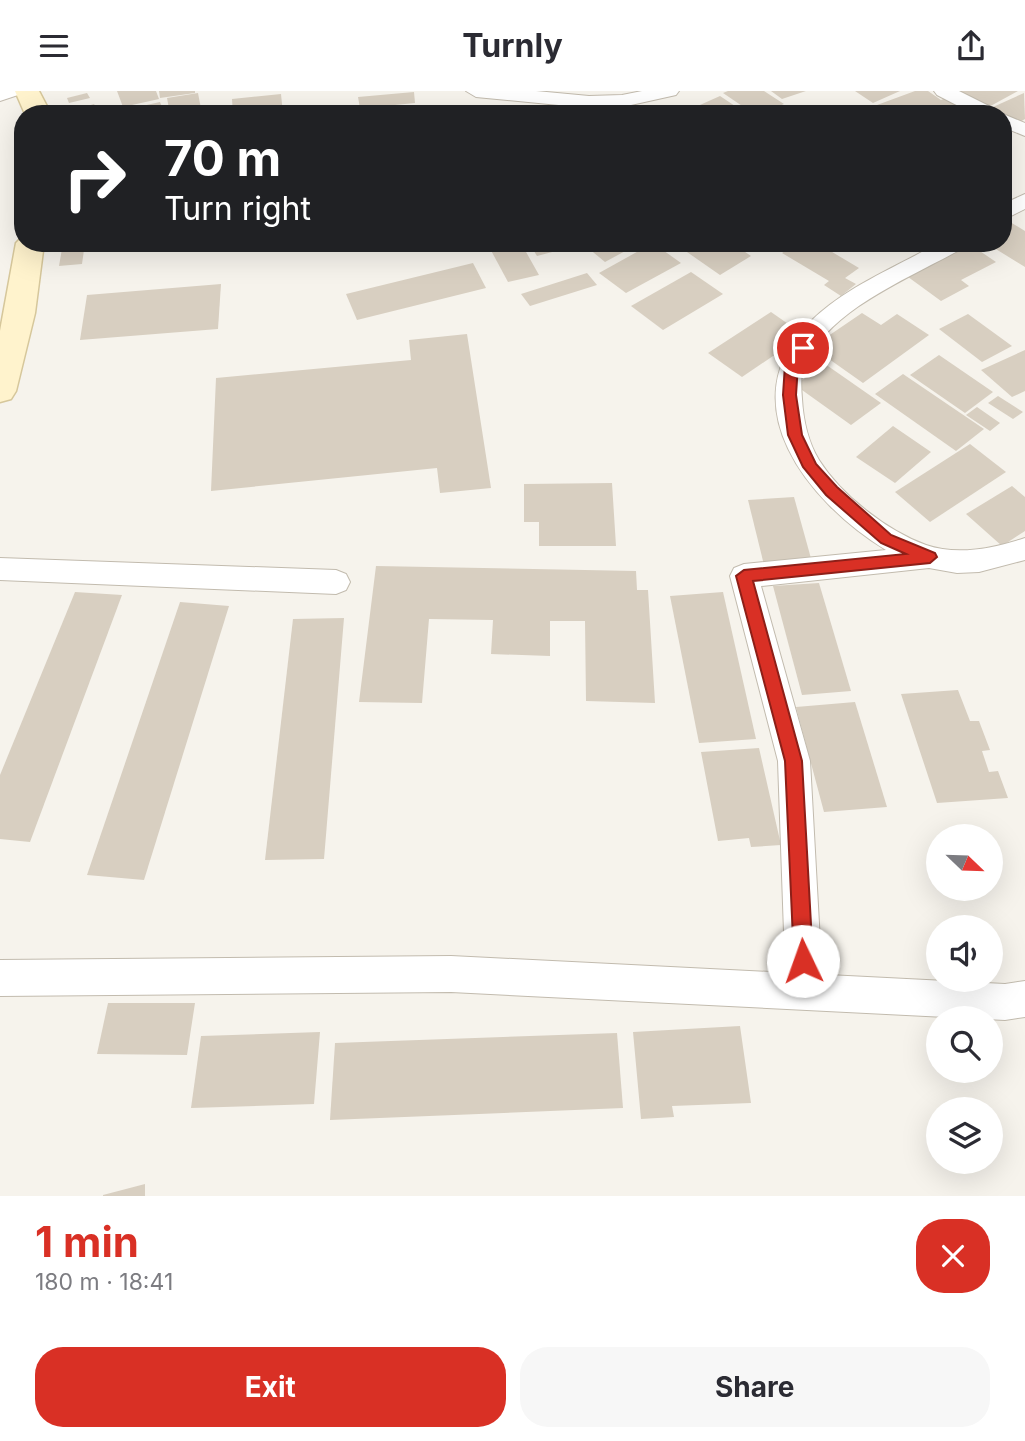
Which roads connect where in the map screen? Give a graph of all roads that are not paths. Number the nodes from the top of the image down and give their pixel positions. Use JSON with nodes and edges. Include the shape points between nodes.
{"nodes":[{"id":1,"x":11,"y":91,"type":"edge"},
{"id":2,"x":476,"y":91,"type":"edge"},
{"id":3,"x":669,"y":91,"type":"edge"},
{"id":4,"x":944,"y":91,"type":"edge"},
{"id":5,"x":0,"y":95,"type":"edge"},
{"id":6,"x":972,"y":105,"type":"edge"},
{"id":7,"x":29,"y":252,"type":"edge"},
{"id":8,"x":939,"y":252,"type":"edge"},
{"id":9,"x":0,"y":391,"type":"edge"},
{"id":10,"x":1025,"y":549,"type":"edge"},
{"id":11,"x":930,"y":557,"type":"junction"},
{"id":12,"x":0,"y":569,"type":"edge"},
{"id":13,"x":336,"y":582,"type":"dead end"},
{"id":14,"x":0,"y":978,"type":"edge"},
{"id":15,"x":817,"y":992,"type":"junction"},
{"id":16,"x":1025,"y":999,"type":"edge"}],
"edges":[{"from":1,"to":5,"type":"street"},
{"from":2,"to":3,"type":"street","via":[[589,103]]},
{"from":4,"to":6,"type":"street"},
{"from":7,"to":9,"type":"main road","via":[[20,313]]},
{"from":8,"to":11,"type":"street","via":[[846,305],[814,331],[792,365],[789,395],[795,435],[810,467],[886,539]]},
{"from":10,"to":11,"type":"street","via":[[988,562]]},
{"from":11,"to":15,"type":"street","via":[[744,576],[794,761],[803,961]]},
{"from":12,"to":13,"type":"street"},
{"from":14,"to":15,"type":"street","via":[[451,974]]},
{"from":15,"to":16,"type":"street","via":[[1005,1002]]}]}
